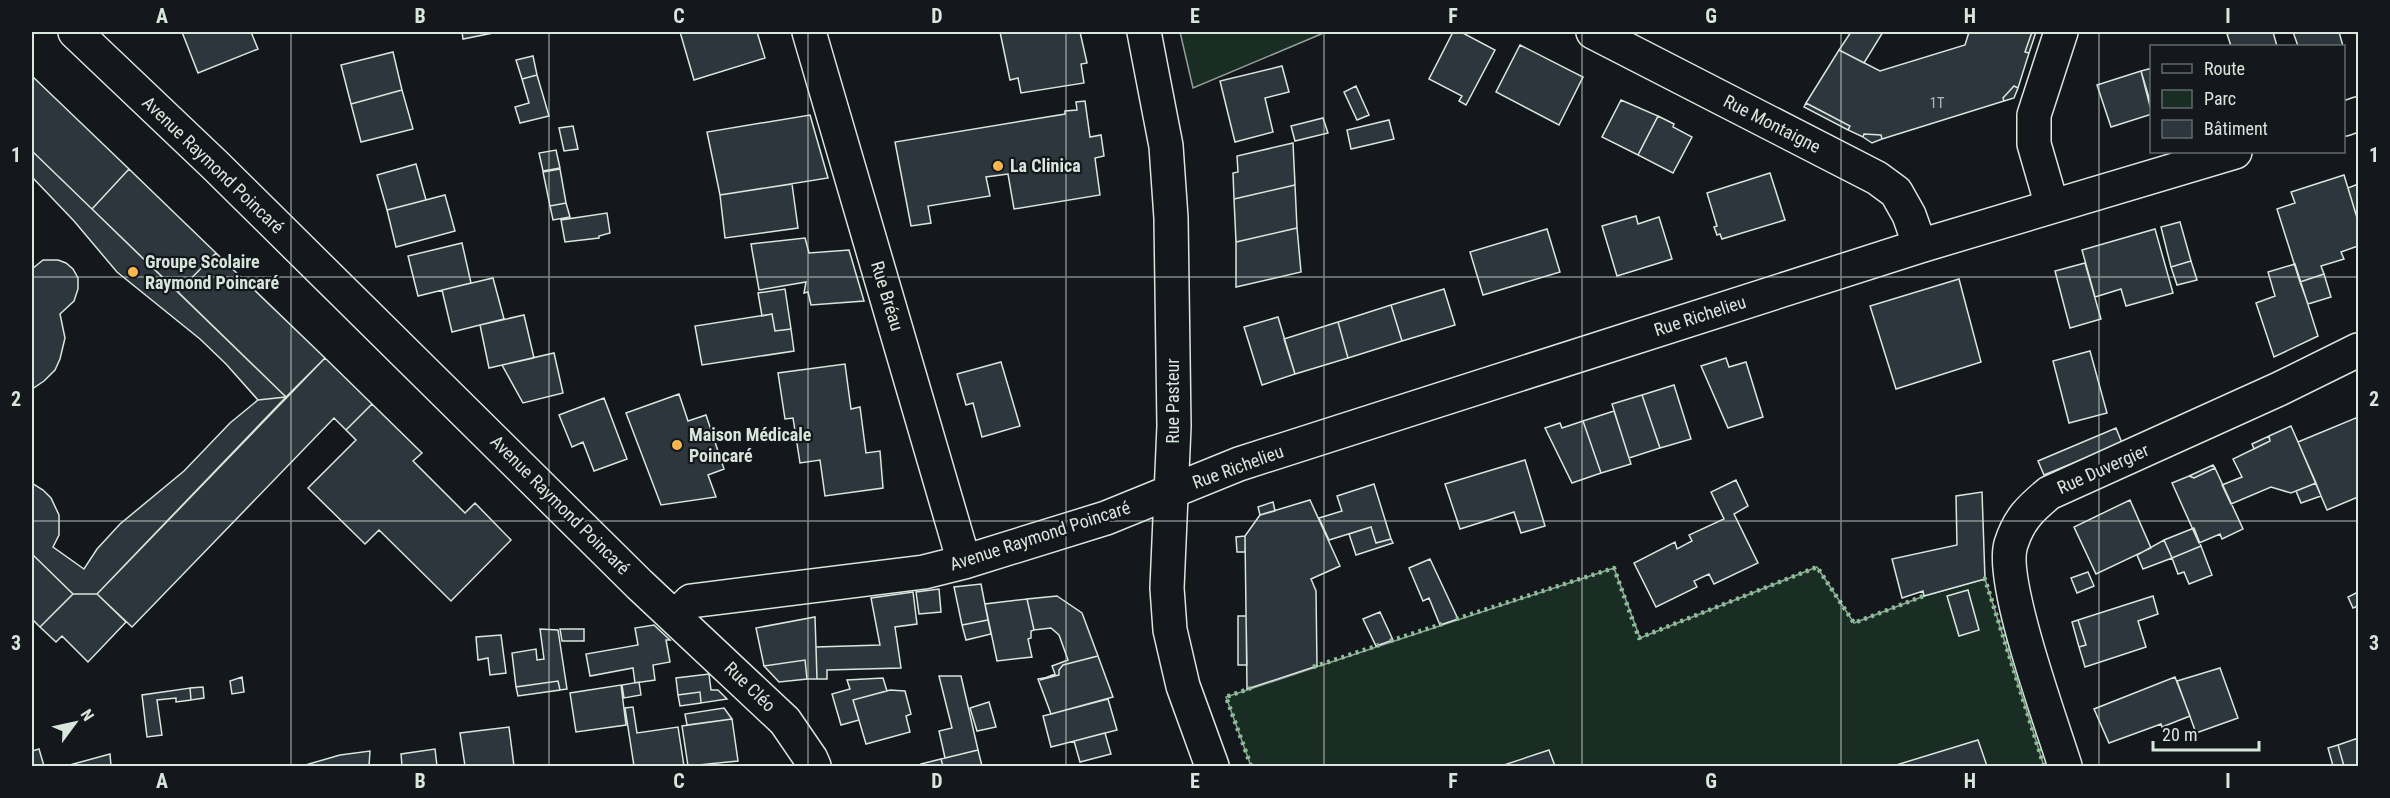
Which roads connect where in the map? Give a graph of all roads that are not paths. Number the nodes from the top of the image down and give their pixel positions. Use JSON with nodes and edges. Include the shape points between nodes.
{"nodes":[{"id":1,"x":75,"y":32,"type":"edge"},
{"id":2,"x":809,"y":32,"type":"edge"},
{"id":3,"x":1144,"y":32,"type":"edge"},
{"id":4,"x":1593,"y":32,"type":"edge"},
{"id":5,"x":2061,"y":32,"type":"edge"},
{"id":6,"x":2232,"y":153,"type":"edge"},
{"id":7,"x":2052,"y":206,"type":"junction"},
{"id":8,"x":1920,"y":246,"type":"junction"},
{"id":9,"x":2358,"y":350,"type":"edge"},
{"id":10,"x":1170,"y":492,"type":"junction"},
{"id":11,"x":964,"y":562,"type":"junction"},
{"id":12,"x":675,"y":617,"type":"junction"},
{"id":13,"x":814,"y":766,"type":"edge"},
{"id":14,"x":1212,"y":766,"type":"edge"},
{"id":15,"x":2065,"y":766,"type":"edge"}],
"edges":[{"from":1,"to":12,"type":"street","name":"Avenue Raymond Poincaré"},
{"from":2,"to":11,"type":"street","name":"Rue Bréau"},
{"from":3,"to":10,"type":"street","name":"Rue Pasteur","via":[[1166,146],[1171,218],[1174,426]]},
{"from":4,"to":8,"type":"street","name":"Rue Montaigne","via":[[1877,178],[1896,192]]},
{"from":5,"to":7,"type":"street","via":[[2034,115],[2034,144]]},
{"from":6,"to":7,"type":"street","name":"Rue Richelieu"},
{"from":7,"to":8,"type":"street","name":"Rue Richelieu"},
{"from":8,"to":10,"type":"street","name":"Rue Richelieu","via":[[1239,464]]},
{"from":9,"to":15,"type":"street","name":"Rue Duvergier","via":[[2049,493],[2025,514],[2010,546],[2009,576]]},
{"from":10,"to":11,"type":"street","name":"Avenue Raymond Poincaré","via":[[1106,518]]},
{"from":10,"to":14,"type":"street","name":"Rue Pasteur","via":[[1170,630],[1183,686]]},
{"from":11,"to":12,"type":"street","name":"Avenue Raymond Poincaré","via":[[924,572],[691,601]]},
{"from":12,"to":13,"type":"street","name":"Rue Cléo","via":[[785,721]]}]}
